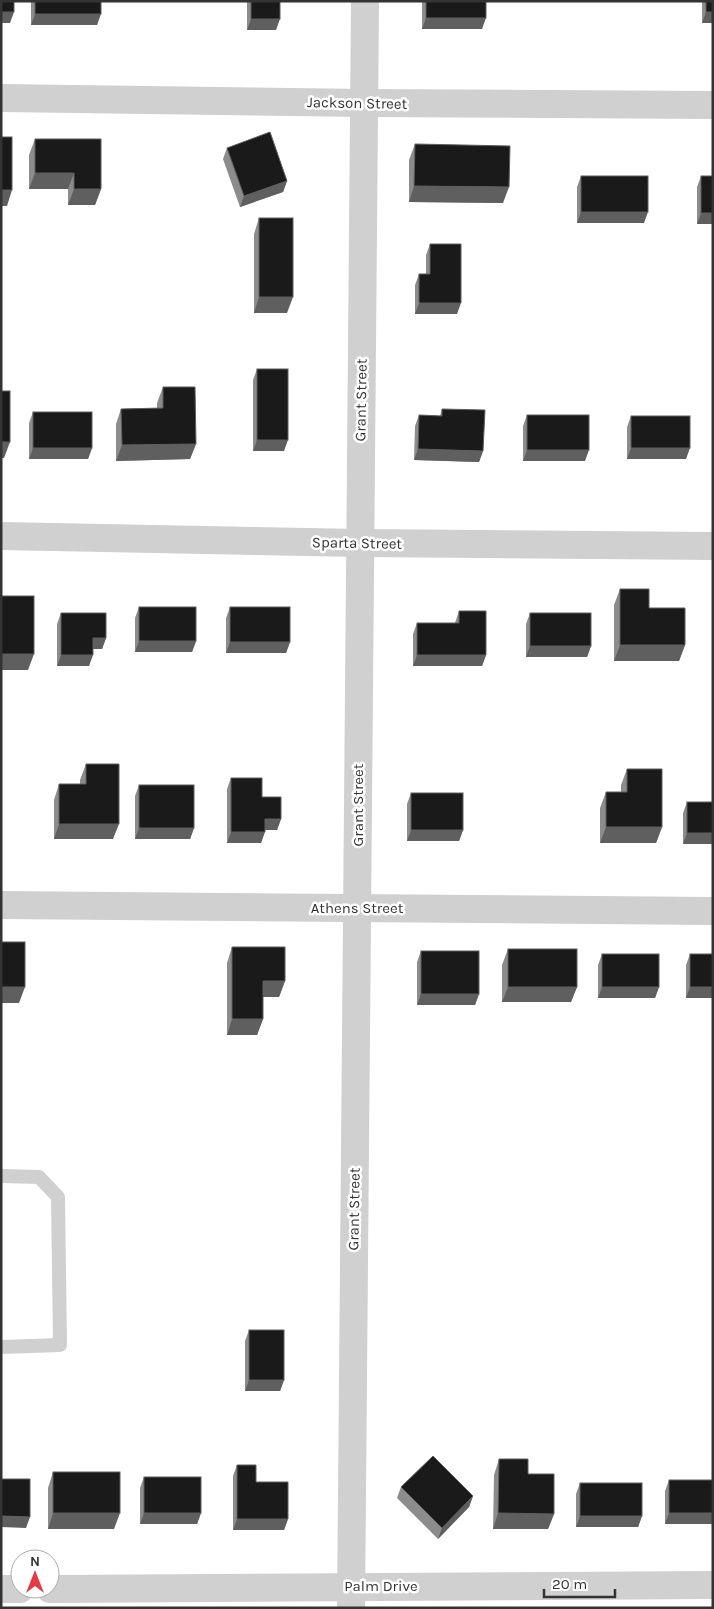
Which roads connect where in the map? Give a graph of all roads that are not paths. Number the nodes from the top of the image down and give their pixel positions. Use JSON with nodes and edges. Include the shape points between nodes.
{"nodes":[{"id":1,"x":365,"y":1,"type":"edge"},
{"id":2,"x":1,"y":98,"type":"edge"},
{"id":3,"x":364,"y":103,"type":"junction"},
{"id":4,"x":713,"y":105,"type":"edge"},
{"id":5,"x":1,"y":536,"type":"edge"},
{"id":6,"x":360,"y":543,"type":"junction"},
{"id":7,"x":713,"y":546,"type":"edge"},
{"id":8,"x":1,"y":905,"type":"edge"},
{"id":9,"x":357,"y":908,"type":"junction"},
{"id":10,"x":713,"y":911,"type":"edge"},
{"id":11,"x":1,"y":1176,"type":"edge"},
{"id":12,"x":1,"y":1346,"type":"edge"},
{"id":13,"x":713,"y":1585,"type":"edge"},
{"id":14,"x":60,"y":1589,"type":"edge"},
{"id":15,"x":351,"y":1597,"type":"edge"},
{"id":16,"x":656,"y":1597,"type":"edge"}],
"edges":[{"from":1,"to":3,"type":"street","name":"Grant Street"},
{"from":2,"to":3,"type":"street","name":"Jackson Street"},
{"from":3,"to":4,"type":"street","name":"Jackson Street"},
{"from":3,"to":6,"type":"street","name":"Grant Street"},
{"from":5,"to":6,"type":"street","name":"Sparta Street"},
{"from":6,"to":7,"type":"street","name":"Sparta Street"},
{"from":6,"to":9,"type":"street","name":"Grant Street"},
{"from":8,"to":9,"type":"street","name":"Athens Street"},
{"from":9,"to":10,"type":"street","name":"Athens Street"},
{"from":9,"to":15,"type":"street","name":"Grant Street"},
{"from":11,"to":12,"type":"lane","via":[[39,1176],[58,1197],[60,1345]]},
{"from":13,"to":16,"type":"street","name":"Palm Drive"},
{"from":14,"to":15,"type":"street","name":"Palm Drive"},
{"from":15,"to":16,"type":"street","name":"Palm Drive"}]}
